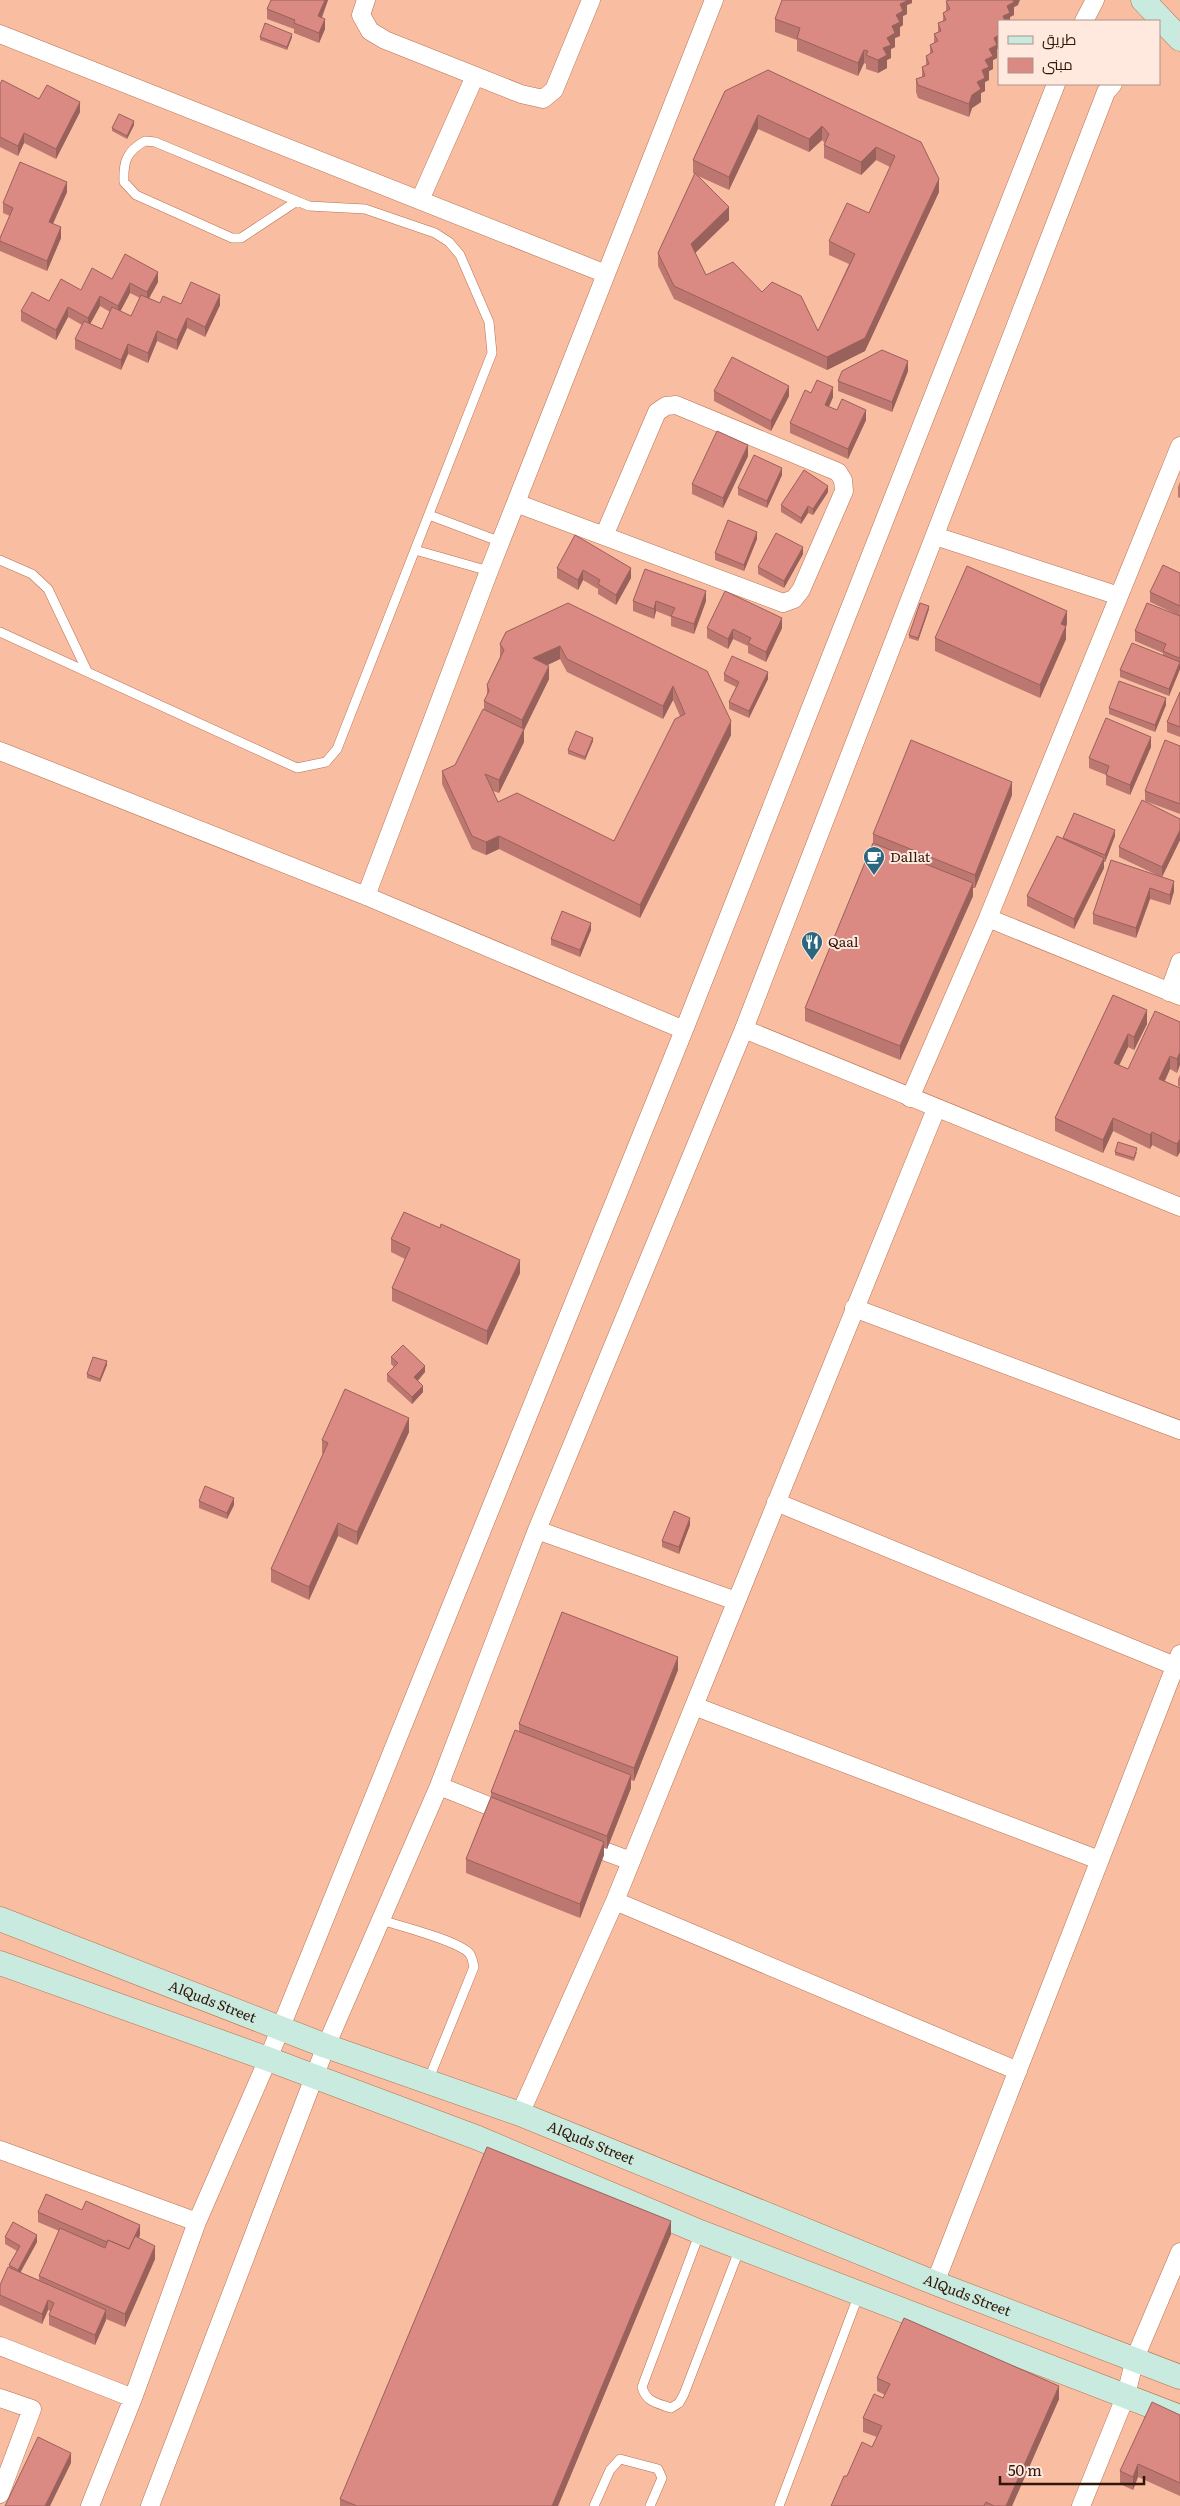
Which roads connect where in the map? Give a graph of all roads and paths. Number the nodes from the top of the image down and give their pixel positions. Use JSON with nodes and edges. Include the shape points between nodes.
{"nodes":[{"id":1,"x":366,"y":0,"type":"edge"},
{"id":2,"x":590,"y":0,"type":"edge"},
{"id":3,"x":714,"y":0,"type":"edge"},
{"id":4,"x":1095,"y":0,"type":"edge"},
{"id":5,"x":1143,"y":0,"type":"edge"},
{"id":6,"x":1085,"y":20,"type":"edge"},
{"id":7,"x":1159,"y":20,"type":"edge"},
{"id":8,"x":1160,"y":22,"type":"edge"},
{"id":9,"x":1168,"y":32,"type":"edge"},
{"id":10,"x":0,"y":34,"type":"edge"},
{"id":11,"x":475,"y":76,"type":"junction"},
{"id":12,"x":1056,"y":85,"type":"edge"},
{"id":13,"x":1112,"y":85,"type":"edge"},
{"id":14,"x":297,"y":200,"type":"junction"},
{"id":15,"x":420,"y":200,"type":"junction"},
{"id":16,"x":606,"y":274,"type":"junction"},
{"id":17,"x":1180,"y":446,"type":"edge"},
{"id":18,"x":516,"y":503,"type":"junction"},
{"id":19,"x":429,"y":515,"type":"junction"},
{"id":20,"x":604,"y":536,"type":"junction"},
{"id":21,"x":935,"y":536,"type":"junction"},
{"id":22,"x":501,"y":542,"type":"junction"},
{"id":23,"x":416,"y":550,"type":"junction"},
{"id":24,"x":0,"y":560,"type":"edge"},
{"id":25,"x":489,"y":571,"type":"junction"},
{"id":26,"x":1119,"y":596,"type":"junction"},
{"id":27,"x":0,"y":632,"type":"edge"},
{"id":28,"x":87,"y":671,"type":"junction"},
{"id":29,"x":0,"y":751,"type":"edge"},
{"id":30,"x":366,"y":896,"type":"junction"},
{"id":31,"x":988,"y":918,"type":"junction"},
{"id":32,"x":1180,"y":962,"type":"edge"},
{"id":33,"x":1175,"y":994,"type":"edge"},
{"id":34,"x":744,"y":1029,"type":"junction"},
{"id":35,"x":684,"y":1030,"type":"junction"},
{"id":36,"x":910,"y":1098,"type":"junction"},
{"id":37,"x":936,"y":1109,"type":"junction"},
{"id":38,"x":1180,"y":1207,"type":"edge"},
{"id":39,"x":854,"y":1308,"type":"junction"},
{"id":40,"x":1180,"y":1430,"type":"edge"},
{"id":41,"x":776,"y":1502,"type":"junction"},
{"id":42,"x":537,"y":1530,"type":"junction"},
{"id":43,"x":736,"y":1601,"type":"junction"},
{"id":44,"x":1178,"y":1660,"type":"edge"},
{"id":45,"x":694,"y":1706,"type":"junction"},
{"id":46,"x":439,"y":1786,"type":"junction"},
{"id":47,"x":529,"y":1822,"type":"edge"},
{"id":48,"x":564,"y":1836,"type":"edge"},
{"id":49,"x":1100,"y":1860,"type":"junction"},
{"id":50,"x":631,"y":1861,"type":"junction"},
{"id":51,"x":615,"y":1901,"type":"junction"},
{"id":52,"x":0,"y":1919,"type":"edge"},
{"id":53,"x":381,"y":1920,"type":"junction"},
{"id":54,"x":0,"y":1963,"type":"edge"},
{"id":55,"x":280,"y":2027,"type":"junction"},
{"id":56,"x":326,"y":2046,"type":"junction"},
{"id":57,"x":268,"y":2059,"type":"junction"},
{"id":58,"x":1018,"y":2071,"type":"junction"},
{"id":59,"x":316,"y":2077,"type":"junction"},
{"id":60,"x":428,"y":2082,"type":"junction"},
{"id":61,"x":520,"y":2114,"type":"junction"},
{"id":62,"x":0,"y":2150,"type":"edge"},
{"id":63,"x":197,"y":2222,"type":"junction"},
{"id":64,"x":700,"y":2232,"type":"junction"},
{"id":65,"x":740,"y":2248,"type":"junction"},
{"id":66,"x":1180,"y":2252,"type":"edge"},
{"id":67,"x":935,"y":2283,"type":"junction"},
{"id":68,"x":859,"y":2294,"type":"junction"},
{"id":69,"x":0,"y":2346,"type":"edge"},
{"id":70,"x":1134,"y":2358,"type":"junction"},
{"id":71,"x":1180,"y":2377,"type":"edge"},
{"id":72,"x":1126,"y":2395,"type":"junction"},
{"id":73,"x":0,"y":2398,"type":"edge"},
{"id":74,"x":133,"y":2398,"type":"junction"},
{"id":75,"x":1180,"y":2417,"type":"edge"},
{"id":76,"x":0,"y":2494,"type":"edge"},
{"id":77,"x":90,"y":2506,"type":"edge"},
{"id":78,"x":150,"y":2506,"type":"edge"},
{"id":79,"x":594,"y":2506,"type":"edge"},
{"id":80,"x":650,"y":2506,"type":"edge"},
{"id":81,"x":779,"y":2506,"type":"edge"},
{"id":82,"x":1081,"y":2506,"type":"edge"}],
"edges":[{"from":1,"to":11,"type":"street","via":[[361,15],[370,31]]},
{"from":2,"to":11,"type":"street","via":[[554,90],[543,99]]},
{"from":3,"to":16,"type":"street"},
{"from":4,"to":6,"type":"street"},
{"from":5,"to":7,"type":"street"},
{"from":8,"to":9,"type":"street"},
{"from":10,"to":15,"type":"street"},
{"from":11,"to":15,"type":"street"},
{"from":12,"to":35,"type":"street"},
{"from":13,"to":21,"type":"street","via":[[1106,92]]},
{"from":14,"to":14,"type":"lane","via":[[241,238],[232,238],[136,195],[124,182],[125,159],[128,152],[145,141],[155,142]]},
{"from":14,"to":19,"type":"lane","via":[[309,206],[365,209],[435,232],[460,255],[489,322],[492,353]]},
{"from":15,"to":16,"type":"street"},
{"from":16,"to":18,"type":"street"},
{"from":17,"to":26,"type":"street"},
{"from":18,"to":20,"type":"street"},
{"from":18,"to":22,"type":"street"},
{"from":19,"to":22,"type":"lane"},
{"from":19,"to":23,"type":"lane"},
{"from":20,"to":20,"type":"street","via":[[783,603],[794,599],[801,590],[844,491],[843,480],[838,472],[676,405],[666,406],[657,412]]},
{"from":21,"to":26,"type":"street"},
{"from":21,"to":34,"type":"street"},
{"from":22,"to":25,"type":"street"},
{"from":23,"to":25,"type":"lane"},
{"from":23,"to":28,"type":"lane","via":[[337,749],[326,762],[297,768]]},
{"from":24,"to":28,"type":"lane","via":[[32,574],[48,589]]},
{"from":25,"to":30,"type":"street"},
{"from":26,"to":31,"type":"street"},
{"from":27,"to":28,"type":"lane"},
{"from":29,"to":30,"type":"street"},
{"from":30,"to":35,"type":"street"},
{"from":31,"to":33,"type":"street"},
{"from":31,"to":36,"type":"street"},
{"from":32,"to":33,"type":"street"},
{"from":34,"to":36,"type":"street"},
{"from":34,"to":42,"type":"street"},
{"from":35,"to":55,"type":"street"},
{"from":36,"to":37,"type":"street"},
{"from":37,"to":38,"type":"street"},
{"from":37,"to":39,"type":"street"},
{"from":39,"to":40,"type":"street"},
{"from":39,"to":41,"type":"street"},
{"from":41,"to":43,"type":"street"},
{"from":41,"to":44,"type":"street"},
{"from":42,"to":43,"type":"street"},
{"from":42,"to":46,"type":"street"},
{"from":43,"to":45,"type":"street"},
{"from":44,"to":49,"type":"street"},
{"from":45,"to":49,"type":"street"},
{"from":45,"to":50,"type":"street"},
{"from":46,"to":47,"type":"street"},
{"from":46,"to":53,"type":"street"},
{"from":48,"to":50,"type":"street"},
{"from":49,"to":58,"type":"street"},
{"from":50,"to":51,"type":"street"},
{"from":51,"to":58,"type":"street"},
{"from":51,"to":61,"type":"street"},
{"from":52,"to":55,"type":"street","name":"AlQuds Street"},
{"from":53,"to":56,"type":"street"},
{"from":53,"to":60,"type":"lane","via":[[441,1939],[469,1953],[472,1960],[474,1967]]},
{"from":54,"to":57,"type":"street"},
{"from":55,"to":56,"type":"street","name":"AlQuds Street"},
{"from":55,"to":57,"type":"street"},
{"from":56,"to":59,"type":"street"},
{"from":56,"to":60,"type":"street","name":"AlQuds Street"},
{"from":57,"to":59,"type":"street"},
{"from":57,"to":63,"type":"street"},
{"from":58,"to":67,"type":"street"},
{"from":59,"to":64,"type":"street","via":[[478,2138]]},
{"from":59,"to":78,"type":"street"},
{"from":60,"to":61,"type":"street","name":"AlQuds Street"},
{"from":61,"to":67,"type":"street","name":"AlQuds Street"},
{"from":62,"to":63,"type":"street"},
{"from":63,"to":74,"type":"street"},
{"from":64,"to":65,"type":"street"},
{"from":64,"to":65,"type":"lane","via":[[642,2387],[650,2401],[670,2408],[679,2403]]},
{"from":65,"to":68,"type":"street"},
{"from":66,"to":70,"type":"street"},
{"from":67,"to":70,"type":"street","name":"AlQuds Street"},
{"from":68,"to":72,"type":"street"},
{"from":68,"to":81,"type":"lane"},
{"from":69,"to":74,"type":"street"},
{"from":70,"to":71,"type":"street","name":"AlQuds Street"},
{"from":70,"to":72,"type":"street"},
{"from":72,"to":75,"type":"street"},
{"from":72,"to":82,"type":"street"},
{"from":73,"to":76,"type":"street","via":[[32,2409]]},
{"from":74,"to":77,"type":"street"},
{"from":79,"to":80,"type":"lane","via":[[610,2470],[620,2459],[658,2469],[662,2478]]}]}
